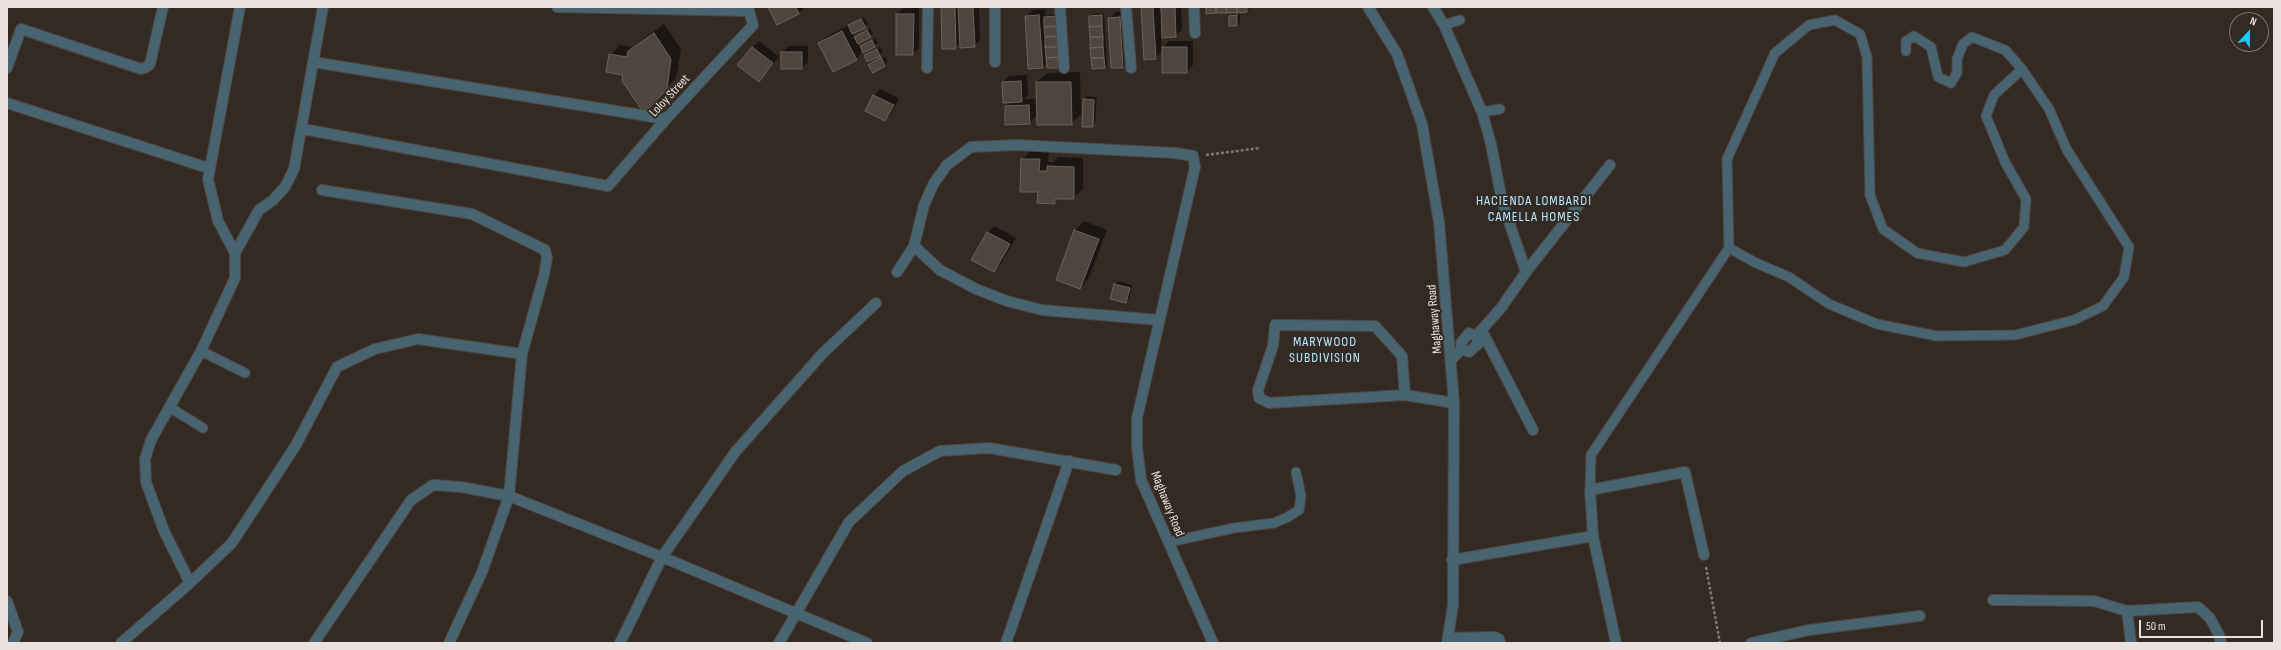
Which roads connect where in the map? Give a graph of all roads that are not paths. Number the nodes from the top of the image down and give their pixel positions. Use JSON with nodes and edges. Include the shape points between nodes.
{"nodes":[{"id":1,"x":163,"y":7,"type":"edge"},
{"id":2,"x":240,"y":7,"type":"edge"},
{"id":3,"x":323,"y":7,"type":"edge"},
{"id":4,"x":557,"y":7,"type":"edge"},
{"id":5,"x":928,"y":7,"type":"edge"},
{"id":6,"x":995,"y":7,"type":"edge"},
{"id":7,"x":1060,"y":7,"type":"edge"},
{"id":8,"x":1126,"y":7,"type":"edge"},
{"id":9,"x":1194,"y":7,"type":"edge"},
{"id":10,"x":1368,"y":7,"type":"edge"},
{"id":11,"x":1433,"y":7,"type":"edge"},
{"id":12,"x":748,"y":9,"type":"edge"},
{"id":13,"x":1460,"y":20,"type":"dead end"},
{"id":14,"x":1444,"y":25,"type":"junction"},
{"id":15,"x":1195,"y":33,"type":"dead end"},
{"id":16,"x":1906,"y":51,"type":"dead end"},
{"id":17,"x":313,"y":62,"type":"junction"},
{"id":18,"x":995,"y":62,"type":"dead end"},
{"id":19,"x":7,"y":68,"type":"edge"},
{"id":20,"x":927,"y":68,"type":"dead end"},
{"id":21,"x":1064,"y":68,"type":"dead end"},
{"id":22,"x":1131,"y":68,"type":"dead end"},
{"id":23,"x":2022,"y":69,"type":"junction"},
{"id":24,"x":7,"y":103,"type":"edge"},
{"id":25,"x":1500,"y":109,"type":"dead end"},
{"id":26,"x":1482,"y":112,"type":"junction"},
{"id":27,"x":666,"y":119,"type":"junction"},
{"id":28,"x":303,"y":129,"type":"junction"},
{"id":29,"x":1610,"y":165,"type":"dead end"},
{"id":30,"x":208,"y":168,"type":"junction"},
{"id":31,"x":322,"y":190,"type":"dead end"},
{"id":32,"x":914,"y":246,"type":"junction"},
{"id":33,"x":1729,"y":248,"type":"junction"},
{"id":34,"x":236,"y":253,"type":"junction"},
{"id":35,"x":897,"y":272,"type":"dead end"},
{"id":36,"x":1526,"y":272,"type":"junction"},
{"id":37,"x":876,"y":303,"type":"dead end"},
{"id":38,"x":1159,"y":320,"type":"junction"},
{"id":39,"x":1479,"y":333,"type":"junction"},
{"id":40,"x":201,"y":350,"type":"junction"},
{"id":41,"x":522,"y":354,"type":"junction"},
{"id":42,"x":1451,"y":360,"type":"junction"},
{"id":43,"x":245,"y":373,"type":"dead end"},
{"id":44,"x":1405,"y":395,"type":"junction"},
{"id":45,"x":1454,"y":403,"type":"junction"},
{"id":46,"x":169,"y":407,"type":"junction"},
{"id":47,"x":203,"y":428,"type":"dead end"},
{"id":48,"x":1533,"y":430,"type":"dead end"},
{"id":49,"x":1069,"y":461,"type":"junction"},
{"id":50,"x":1116,"y":470,"type":"dead end"},
{"id":51,"x":1296,"y":472,"type":"dead end"},
{"id":52,"x":1590,"y":490,"type":"junction"},
{"id":53,"x":509,"y":496,"type":"junction"},
{"id":54,"x":1594,"y":536,"type":"junction"},
{"id":55,"x":1169,"y":542,"type":"junction"},
{"id":56,"x":1704,"y":555,"type":"road end"},
{"id":57,"x":662,"y":557,"type":"junction"},
{"id":58,"x":1452,"y":560,"type":"junction"},
{"id":59,"x":190,"y":583,"type":"junction"},
{"id":60,"x":1993,"y":600,"type":"dead end"},
{"id":61,"x":7,"y":601,"type":"edge"},
{"id":62,"x":2127,"y":611,"type":"junction"},
{"id":63,"x":795,"y":614,"type":"junction"},
{"id":64,"x":1920,"y":616,"type":"dead end"},
{"id":65,"x":1448,"y":640,"type":"edge"},
{"id":66,"x":13,"y":643,"type":"edge"},
{"id":67,"x":121,"y":643,"type":"edge"},
{"id":68,"x":314,"y":643,"type":"edge"},
{"id":69,"x":449,"y":643,"type":"edge"},
{"id":70,"x":620,"y":643,"type":"edge"},
{"id":71,"x":779,"y":643,"type":"edge"},
{"id":72,"x":866,"y":643,"type":"edge"},
{"id":73,"x":1006,"y":643,"type":"edge"},
{"id":74,"x":1213,"y":643,"type":"edge"},
{"id":75,"x":1500,"y":643,"type":"edge"},
{"id":76,"x":1616,"y":643,"type":"edge"},
{"id":77,"x":1751,"y":643,"type":"edge"},
{"id":78,"x":2131,"y":643,"type":"edge"},
{"id":79,"x":2221,"y":643,"type":"edge"}],
"edges":[{"from":1,"to":19,"type":"street","via":[[147,68],[141,69],[21,29]]},
{"from":2,"to":30,"type":"street"},
{"from":3,"to":17,"type":"street"},
{"from":4,"to":12,"type":"street"},
{"from":5,"to":20,"type":"street"},
{"from":6,"to":18,"type":"street"},
{"from":7,"to":21,"type":"street"},
{"from":8,"to":22,"type":"street"},
{"from":9,"to":15,"type":"street"},
{"from":10,"to":42,"type":"street","name":"Maghaway Road","via":[[1397,54],[1422,124],[1439,222]]},
{"from":11,"to":14,"type":"street"},
{"from":12,"to":27,"type":"street","name":"Loloy Street","via":[[753,25]]},
{"from":13,"to":14,"type":"lane"},
{"from":14,"to":26,"type":"street"},
{"from":16,"to":23,"type":"lane","via":[[1906,41],[1914,36],[1931,47],[1938,77],[1951,83],[1957,73],[1957,60],[1963,44],[1972,37],[2005,50]]},
{"from":17,"to":27,"type":"street"},
{"from":17,"to":28,"type":"street"},
{"from":23,"to":33,"type":"lane","via":[[2049,109],[2067,150],[2129,247],[2124,277],[2103,306],[2074,320],[2015,335],[1937,336],[1877,324],[1829,304],[1789,277],[1756,264]]},
{"from":23,"to":33,"type":"lane","via":[[1994,95],[1986,116],[2005,162],[2026,199],[2024,227],[2005,250],[1964,262],[1917,253],[1883,229],[1870,195],[1867,57],[1860,34],[1835,20],[1809,25],[1775,53],[1727,159]]},
{"from":24,"to":30,"type":"street"},
{"from":25,"to":26,"type":"lane"},
{"from":26,"to":36,"type":"street","via":[[1502,201]]},
{"from":27,"to":28,"type":"street","name":"Loloy Street","via":[[608,186]]},
{"from":28,"to":34,"type":"street","via":[[294,169],[285,187],[259,210]]},
{"from":29,"to":36,"type":"street"},
{"from":30,"to":34,"type":"street","via":[[208,179],[218,221]]},
{"from":31,"to":41,"type":"street","via":[[472,214],[545,250],[547,258],[544,275]]},
{"from":32,"to":35,"type":"street"},
{"from":32,"to":38,"type":"street","via":[[940,270],[976,289],[1007,301],[1042,310]]},
{"from":32,"to":38,"type":"street","name":"Maghaway Road","via":[[924,205],[934,183],[947,165],[971,147],[1017,145],[1175,152],[1193,156],[1195,167]]},
{"from":33,"to":52,"type":"lane","via":[[1591,455]]},
{"from":34,"to":40,"type":"street","via":[[235,278]]},
{"from":36,"to":39,"type":"street"},
{"from":37,"to":57,"type":"street","via":[[823,353],[736,451]]},
{"from":38,"to":55,"type":"street","name":"Maghaway Road","via":[[1137,418],[1137,447],[1141,480]]},
{"from":39,"to":42,"type":"street","via":[[1469,333],[1461,343],[1462,349]]},
{"from":39,"to":48,"type":"street"},
{"from":40,"to":43,"type":"lane"},
{"from":40,"to":46,"type":"street"},
{"from":41,"to":53,"type":"street"},
{"from":41,"to":59,"type":"street","via":[[418,339],[375,349],[337,367],[296,445],[232,543]]},
{"from":42,"to":45,"type":"street","name":"Maghaway Road"},
{"from":44,"to":44,"type":"street","via":[[1269,403],[1259,398],[1258,390],[1273,346],[1275,325],[1375,326],[1402,356]]},
{"from":44,"to":45,"type":"street"},
{"from":45,"to":58,"type":"street","name":"Maghaway Road"},
{"from":46,"to":47,"type":"lane"},
{"from":46,"to":59,"type":"street","via":[[151,440],[145,459],[146,482],[164,531]]},
{"from":49,"to":50,"type":"street"},
{"from":49,"to":63,"type":"street","via":[[989,448],[940,451],[903,471],[849,522]]},
{"from":49,"to":73,"type":"street"},
{"from":51,"to":55,"type":"lane","via":[[1301,496],[1299,510],[1288,517],[1274,523],[1234,528]]},
{"from":52,"to":54,"type":"street"},
{"from":52,"to":56,"type":"street","via":[[1685,472]]},
{"from":53,"to":57,"type":"street"},
{"from":53,"to":68,"type":"street","via":[[461,487],[433,485],[411,500]]},
{"from":53,"to":69,"type":"street","via":[[482,572]]},
{"from":54,"to":58,"type":"street"},
{"from":54,"to":76,"type":"street"},
{"from":55,"to":74,"type":"street","name":"Maghaway Road"},
{"from":57,"to":63,"type":"street"},
{"from":57,"to":70,"type":"street"},
{"from":58,"to":65,"type":"street","name":"Maghaway Road","via":[[1453,605]]},
{"from":59,"to":67,"type":"street"},
{"from":60,"to":62,"type":"street","via":[[2094,601]]},
{"from":61,"to":66,"type":"street","via":[[18,632]]},
{"from":62,"to":78,"type":"street"},
{"from":62,"to":79,"type":"street","via":[[2198,607],[2210,618],[2220,635]]},
{"from":63,"to":71,"type":"street"},
{"from":63,"to":72,"type":"street"},
{"from":64,"to":77,"type":"street","via":[[1809,630]]},
{"from":65,"to":75,"type":"street","via":[[1495,637]]}]}
